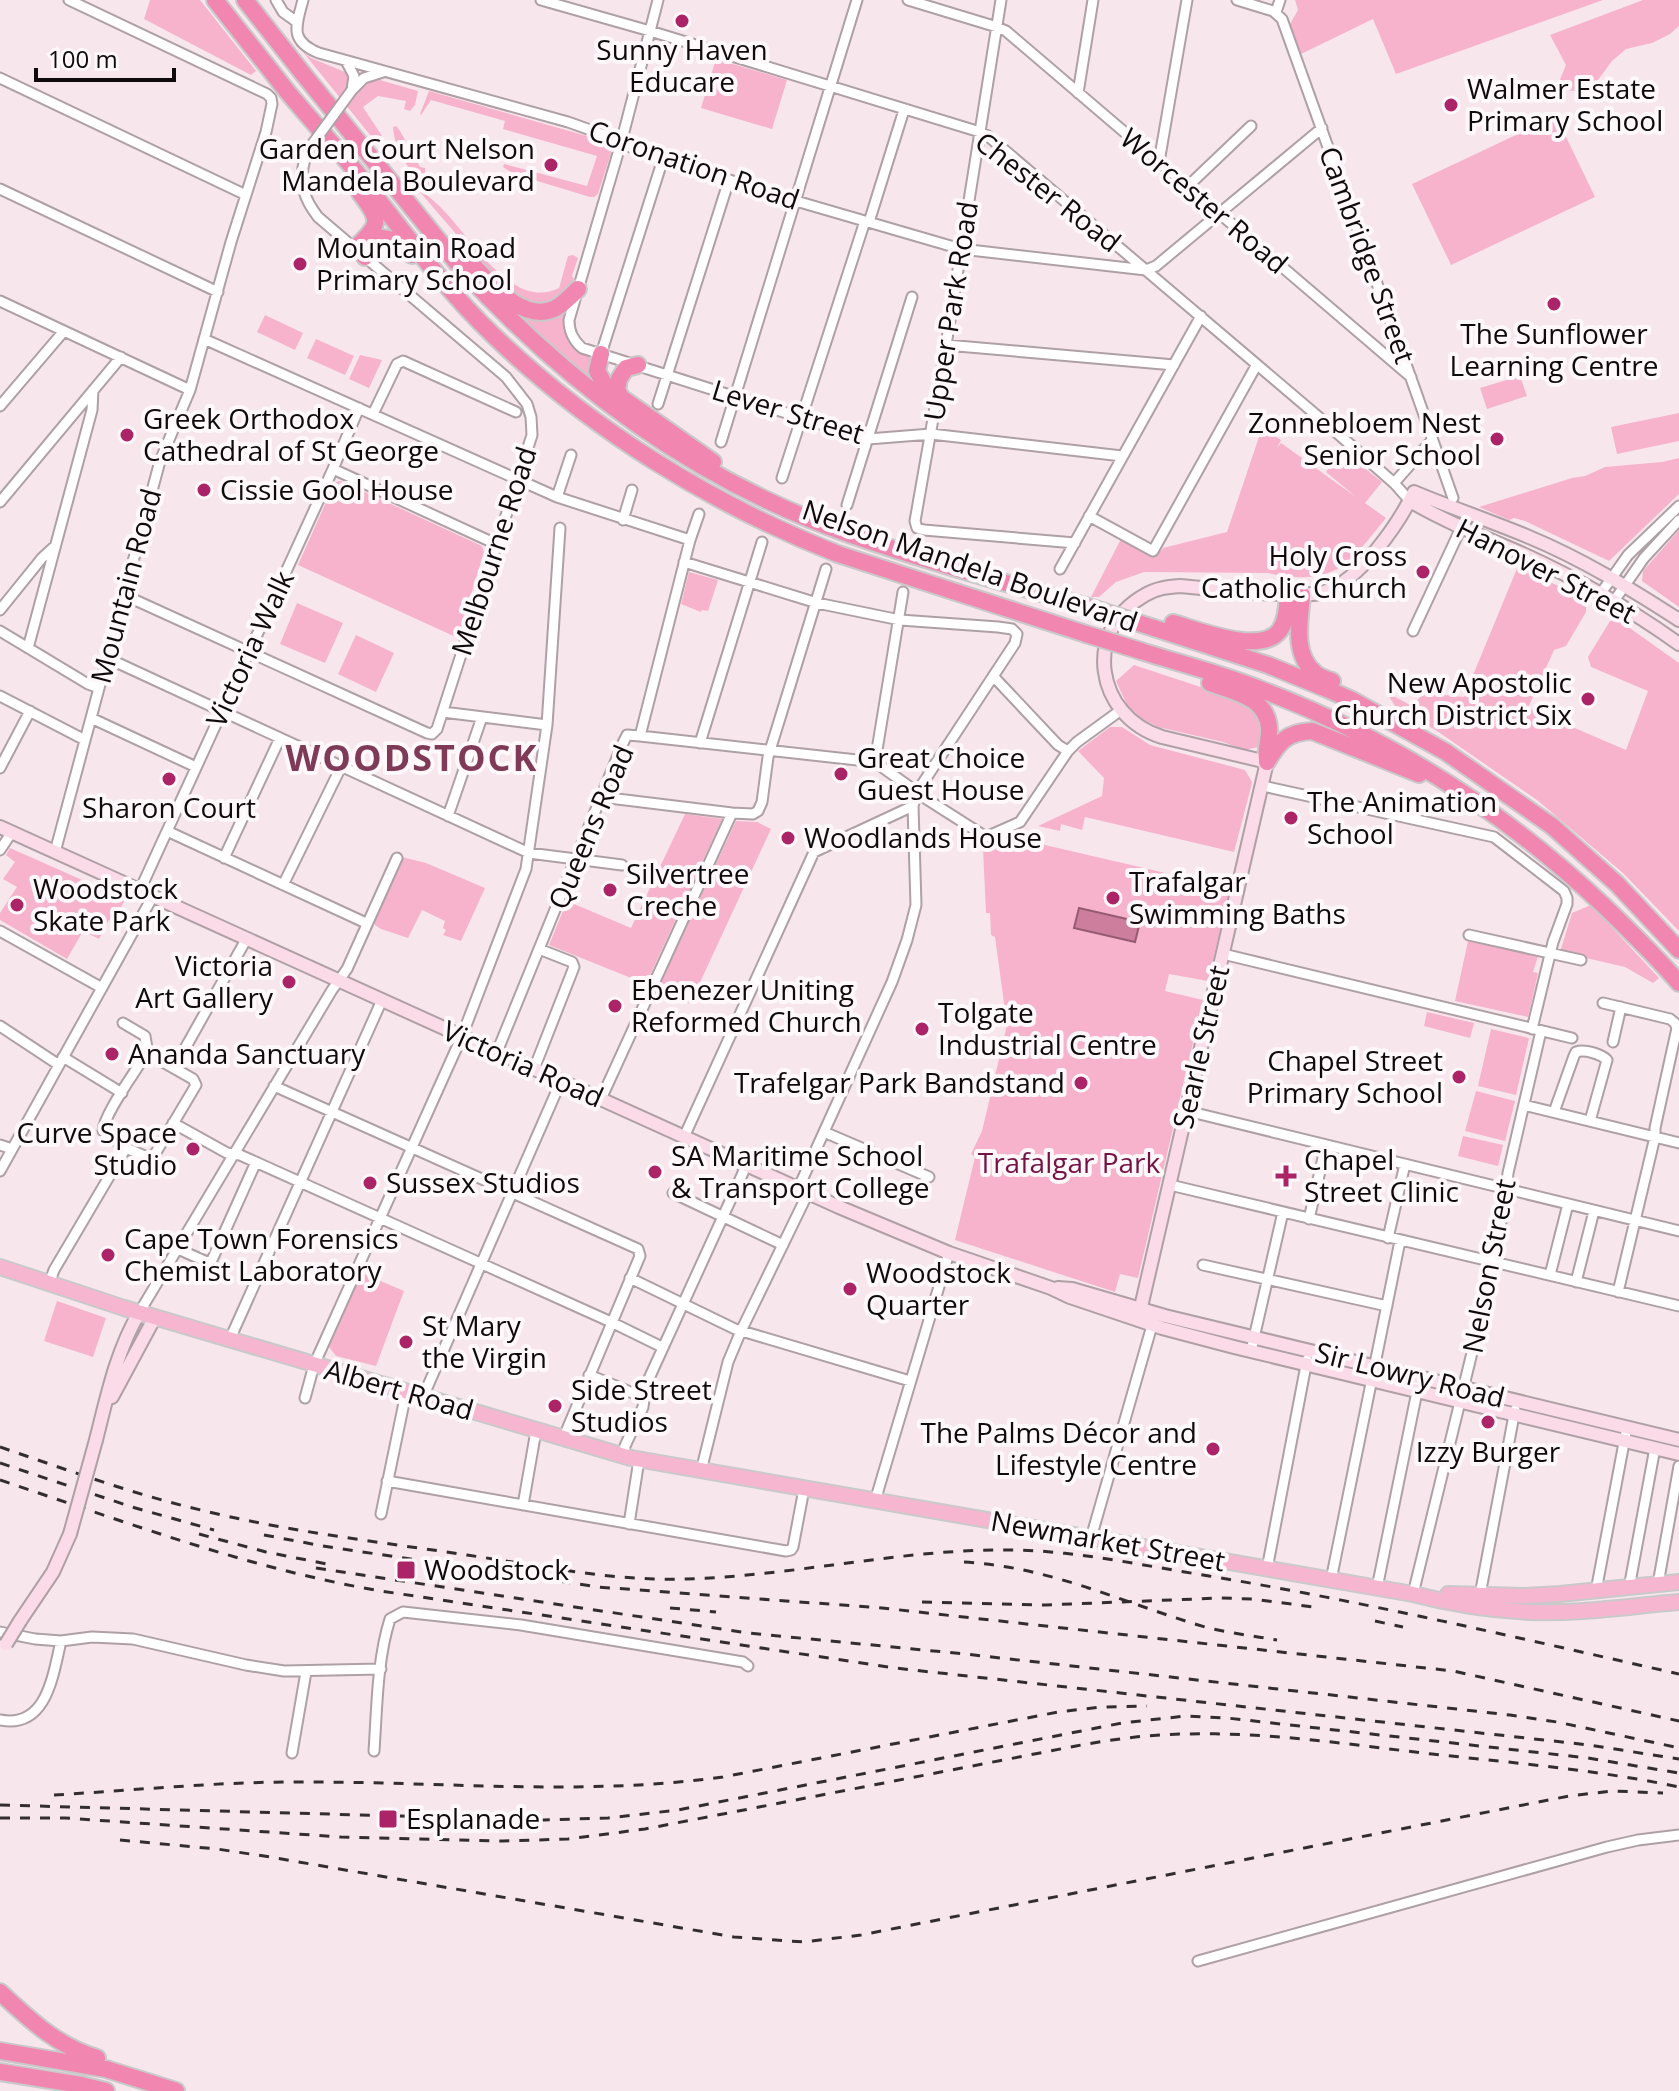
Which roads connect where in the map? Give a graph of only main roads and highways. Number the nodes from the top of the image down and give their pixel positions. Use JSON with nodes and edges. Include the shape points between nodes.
{"nodes":[{"id":1,"x":215,"y":0,"type":"edge"},
{"id":2,"x":245,"y":0,"type":"edge"},
{"id":3,"x":333,"y":143,"type":"junction"},
{"id":4,"x":439,"y":240,"type":"junction"},
{"id":5,"x":578,"y":289,"type":"road end"},
{"id":6,"x":601,"y":354,"type":"road end"},
{"id":7,"x":525,"y":364,"type":"junction"},
{"id":8,"x":638,"y":365,"type":"road end"},
{"id":9,"x":621,"y":397,"type":"junction"},
{"id":10,"x":741,"y":487,"type":"junction"},
{"id":11,"x":1412,"y":497,"type":"junction"},
{"id":12,"x":1295,"y":594,"type":"junction"},
{"id":13,"x":1679,"y":620,"type":"edge"},
{"id":14,"x":1155,"y":624,"type":"junction"},
{"id":15,"x":1679,"y":644,"type":"edge"},
{"id":16,"x":1140,"y":654,"type":"junction"},
{"id":17,"x":1446,"y":752,"type":"junction"},
{"id":18,"x":1267,"y":762,"type":"junction"},
{"id":19,"x":1495,"y":813,"type":"junction"},
{"id":20,"x":6,"y":829,"type":"edge"},
{"id":21,"x":1679,"y":950,"type":"edge"},
{"id":22,"x":1679,"y":983,"type":"edge"},
{"id":23,"x":0,"y":1267,"type":"edge"},
{"id":24,"x":139,"y":1313,"type":"junction"},
{"id":25,"x":1140,"y":1315,"type":"junction"},
{"id":26,"x":155,"y":1317,"type":"junction"},
{"id":27,"x":1154,"y":1319,"type":"junction"},
{"id":28,"x":103,"y":1414,"type":"junction"},
{"id":29,"x":1625,"y":1434,"type":"junction"},
{"id":30,"x":1679,"y":1440,"type":"edge"},
{"id":31,"x":1679,"y":1454,"type":"edge"},
{"id":32,"x":804,"y":1489,"type":"joint"},
{"id":33,"x":1679,"y":1582,"type":"edge"},
{"id":34,"x":1413,"y":1594,"type":"junction"},
{"id":35,"x":1679,"y":1602,"type":"edge"},
{"id":36,"x":2,"y":1643,"type":"edge"},
{"id":37,"x":0,"y":1992,"type":"edge"},
{"id":38,"x":0,"y":2051,"type":"edge"},
{"id":39,"x":0,"y":2072,"type":"edge"},
{"id":40,"x":40,"y":2079,"type":"junction"},
{"id":41,"x":148,"y":2081,"type":"junction"},
{"id":42,"x":57,"y":2091,"type":"edge"},
{"id":43,"x":106,"y":2091,"type":"edge"},
{"id":44,"x":176,"y":2091,"type":"edge"}],
"edges":[{"from":1,"to":3,"type":"highway","name":"Nelson Mandela Boulevard"},
{"from":2,"to":4,"type":"highway","name":"Nelson Mandela Boulevard"},
{"from":3,"to":7,"type":"highway","name":"Nelson Mandela Boulevard","via":[[441,278]]},
{"from":3,"to":7,"type":"highway","via":[[345,174],[372,208],[376,223],[360,252],[382,238],[393,239],[459,311]]},
{"from":4,"to":5,"type":"highway","via":[[461,253],[506,299],[528,310],[557,308]]},
{"from":4,"to":10,"type":"highway","name":"Nelson Mandela Boulevard","via":[[486,296],[551,358],[670,448]]},
{"from":6,"to":9,"type":"highway","via":[[597,371],[606,387]]},
{"from":7,"to":16,"type":"highway","name":"Nelson Mandela Boulevard","bridge":true,"via":[[618,437],[728,505],[838,554]]},
{"from":8,"to":9,"type":"highway","via":[[626,368],[619,379]]},
{"from":9,"to":10,"type":"highway"},
{"from":10,"to":14,"type":"highway","name":"Nelson Mandela Boulevard","bridge":true,"via":[[845,533]]},
{"from":11,"to":12,"type":"main road","via":[[1352,577],[1326,591]]},
{"from":11,"to":13,"type":"main road","name":"Hanover Street","via":[[1531,538],[1611,577]]},
{"from":11,"to":15,"type":"main road","name":"Hanover Street","via":[[1461,528],[1601,593]]},
{"from":12,"to":14,"type":"highway","via":[[1280,631],[1260,642]]},
{"from":12,"to":17,"type":"highway","via":[[1299,646],[1315,674],[1416,726]]},
{"from":12,"to":18,"type":"main road","via":[[1161,588],[1118,616],[1104,655],[1111,696],[1130,720],[1151,734]]},
{"from":14,"to":17,"type":"highway","name":"Nelson Mandela Boulevard","via":[[1327,689]]},
{"from":16,"to":18,"type":"highway","via":[[1253,699],[1268,719]]},
{"from":16,"to":19,"type":"highway","name":"Nelson Mandela Boulevard","via":[[1259,688],[1327,717],[1401,754]]},
{"from":17,"to":21,"type":"highway","name":"Nelson Mandela Boulevard","via":[[1552,826]]},
{"from":18,"to":19,"type":"highway","via":[[1287,736],[1312,731],[1420,775]]},
{"from":18,"to":25,"type":"main road","name":"Searle Street"},
{"from":19,"to":22,"type":"highway","name":"Nelson Mandela Boulevard","via":[[1637,935]]},
{"from":20,"to":25,"type":"main road","name":"Victoria Road","via":[[895,1231]]},
{"from":23,"to":24,"type":"main road","name":"Albert Road"},
{"from":24,"to":26,"type":"main road","name":"Albert Road"},
{"from":24,"to":28,"type":"main road","via":[[121,1350]]},
{"from":25,"to":27,"type":"main road","name":"Victoria Road"},
{"from":26,"to":28,"type":"main road"},
{"from":26,"to":32,"type":"main road","name":"Albert Road","via":[[623,1456]]},
{"from":27,"to":29,"type":"main road","name":"Sir Lowry Road","via":[[1375,1366]]},
{"from":27,"to":29,"type":"main road","name":"Sir Lowry Road","via":[[1306,1365]]},
{"from":28,"to":36,"type":"main road","bridge":true,"via":[[70,1534],[53,1572]]},
{"from":29,"to":30,"type":"main road","name":"Sir Lowry Road"},
{"from":29,"to":31,"type":"main road","name":"Sir Lowry Road"},
{"from":32,"to":34,"type":"main road","name":"Newmarket Street"},
{"from":33,"to":34,"type":"main road","name":"Newmarket Street","via":[[1525,1596]]},
{"from":34,"to":35,"type":"main road","name":"Newmarket Street","via":[[1531,1612]]},
{"from":37,"to":41,"type":"highway","via":[[52,2039],[131,2069]]},
{"from":38,"to":41,"type":"highway"},
{"from":39,"to":40,"type":"highway"},
{"from":40,"to":42,"type":"highway"},
{"from":40,"to":43,"type":"highway"},
{"from":41,"to":44,"type":"highway"}]}
